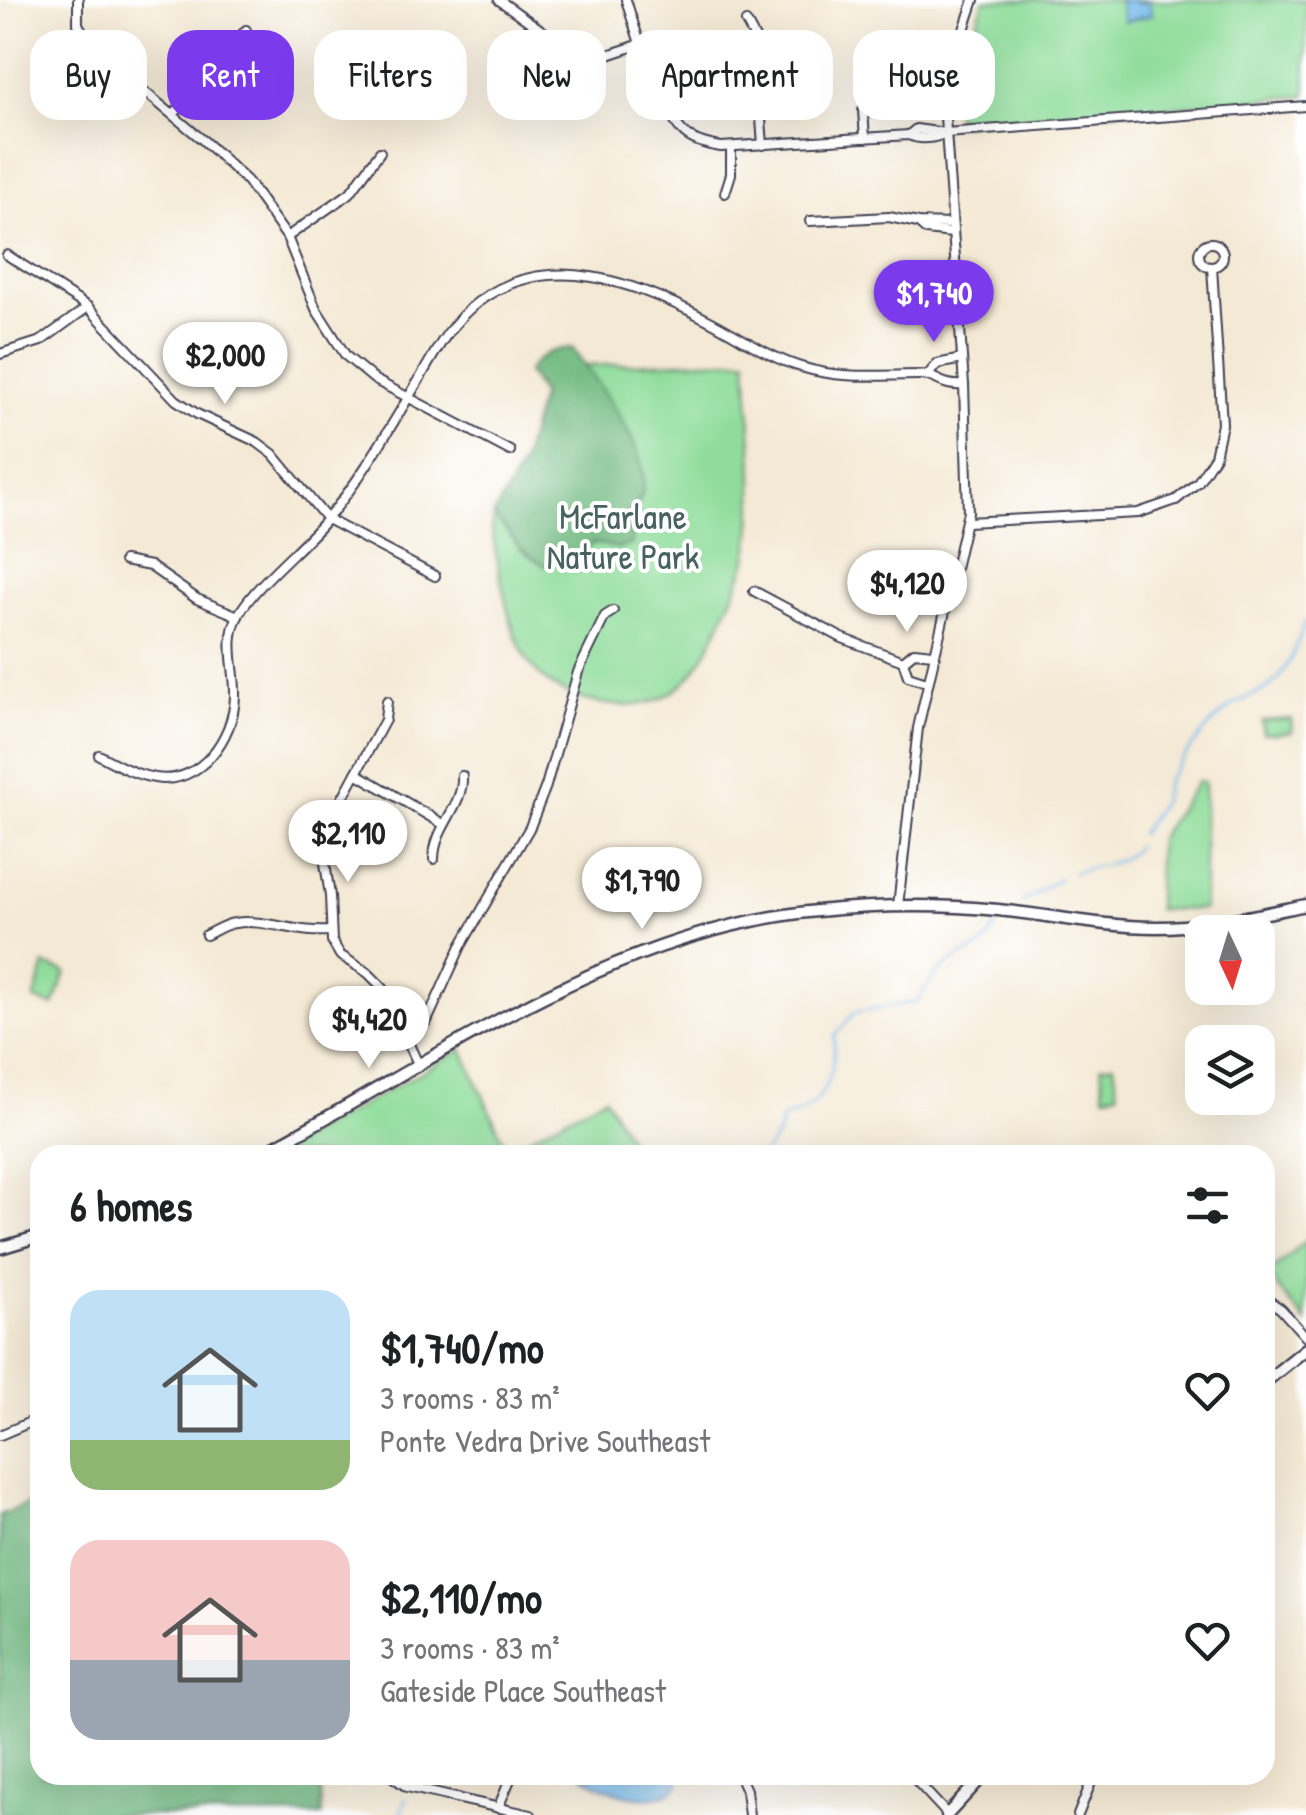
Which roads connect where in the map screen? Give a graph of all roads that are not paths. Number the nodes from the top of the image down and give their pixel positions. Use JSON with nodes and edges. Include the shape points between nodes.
{"nodes":[{"id":1,"x":78,"y":0,"type":"edge"},
{"id":2,"x":498,"y":0,"type":"edge"},
{"id":3,"x":626,"y":0,"type":"edge"},
{"id":4,"x":974,"y":0,"type":"edge"},
{"id":5,"x":746,"y":22,"type":"dead end"},
{"id":6,"x":636,"y":30,"type":"edge"},
{"id":7,"x":626,"y":49,"type":"edge"},
{"id":8,"x":1306,"y":106,"type":"edge"},
{"id":9,"x":167,"y":111,"type":"edge"},
{"id":10,"x":177,"y":120,"type":"edge"},
{"id":11,"x":676,"y":120,"type":"edge"},
{"id":12,"x":863,"y":120,"type":"edge"},
{"id":13,"x":945,"y":132,"type":"junction"},
{"id":14,"x":864,"y":138,"type":"junction"},
{"id":15,"x":763,"y":146,"type":"junction"},
{"id":16,"x":731,"y":148,"type":"junction"},
{"id":17,"x":380,"y":152,"type":"dead end"},
{"id":18,"x":725,"y":193,"type":"dead end"},
{"id":19,"x":810,"y":221,"type":"dead end"},
{"id":20,"x":952,"y":229,"type":"junction"},
{"id":21,"x":286,"y":237,"type":"junction"},
{"id":22,"x":6,"y":254,"type":"dead end"},
{"id":23,"x":1212,"y":267,"type":"dead end"},
{"id":24,"x":88,"y":307,"type":"junction"},
{"id":25,"x":0,"y":354,"type":"edge"},
{"id":26,"x":962,"y":359,"type":"junction"},
{"id":27,"x":928,"y":375,"type":"junction"},
{"id":28,"x":964,"y":385,"type":"junction"},
{"id":29,"x":408,"y":397,"type":"junction"},
{"id":30,"x":510,"y":451,"type":"dead end"},
{"id":31,"x":327,"y":519,"type":"junction"},
{"id":32,"x":967,"y":522,"type":"junction"},
{"id":33,"x":124,"y":560,"type":"dead end"},
{"id":34,"x":436,"y":576,"type":"dead end"},
{"id":35,"x":754,"y":590,"type":"dead end"},
{"id":36,"x":613,"y":611,"type":"dead end"},
{"id":37,"x":238,"y":616,"type":"junction"},
{"id":38,"x":934,"y":654,"type":"junction"},
{"id":39,"x":902,"y":661,"type":"junction"},
{"id":40,"x":927,"y":682,"type":"junction"},
{"id":41,"x":386,"y":701,"type":"dead end"},
{"id":42,"x":99,"y":755,"type":"dead end"},
{"id":43,"x":356,"y":773,"type":"junction"},
{"id":44,"x":462,"y":776,"type":"dead end"},
{"id":45,"x":168,"y":779,"type":"junction"},
{"id":46,"x":169,"y":792,"type":"dead end"},
{"id":47,"x":443,"y":824,"type":"junction"},
{"id":48,"x":434,"y":859,"type":"dead end"},
{"id":49,"x":1306,"y":905,"type":"edge"},
{"id":50,"x":898,"y":906,"type":"junction"},
{"id":51,"x":330,"y":931,"type":"junction"},
{"id":52,"x":206,"y":935,"type":"dead end"},
{"id":53,"x":404,"y":1034,"type":"junction"},
{"id":54,"x":419,"y":1066,"type":"junction"},
{"id":55,"x":277,"y":1145,"type":"edge"},
{"id":56,"x":30,"y":1242,"type":"edge"},
{"id":57,"x":0,"y":1248,"type":"edge"},
{"id":58,"x":1275,"y":1304,"type":"edge"},
{"id":59,"x":1306,"y":1337,"type":"edge"},
{"id":60,"x":1306,"y":1349,"type":"edge"},
{"id":61,"x":1275,"y":1374,"type":"edge"},
{"id":62,"x":30,"y":1422,"type":"edge"},
{"id":63,"x":0,"y":1435,"type":"edge"},
{"id":64,"x":404,"y":1785,"type":"edge"},
{"id":65,"x":508,"y":1785,"type":"edge"},
{"id":66,"x":744,"y":1785,"type":"edge"},
{"id":67,"x":921,"y":1785,"type":"edge"},
{"id":68,"x":975,"y":1785,"type":"edge"},
{"id":69,"x":1090,"y":1785,"type":"edge"},
{"id":70,"x":498,"y":1808,"type":"junction"},
{"id":71,"x":531,"y":1815,"type":"edge"},
{"id":72,"x":749,"y":1815,"type":"edge"},
{"id":73,"x":948,"y":1815,"type":"edge"},
{"id":74,"x":1078,"y":1815,"type":"edge"}],
"edges":[{"from":1,"to":9,"type":"street","via":[[78,24],[92,48]]},
{"from":2,"to":7,"type":"street","via":[[576,54],[600,58]]},
{"from":3,"to":6,"type":"street"},
{"from":4,"to":13,"type":"street","via":[[950,71]]},
{"from":5,"to":15,"type":"street","via":[[761,49]]},
{"from":8,"to":13,"type":"street"},
{"from":10,"to":21,"type":"street","via":[[247,182]]},
{"from":11,"to":16,"type":"street","via":[[694,140]]},
{"from":12,"to":14,"type":"street"},
{"from":13,"to":14,"type":"street","via":[[932,138]]},
{"from":13,"to":20,"type":"street"},
{"from":14,"to":15,"type":"street"},
{"from":15,"to":16,"type":"street"},
{"from":16,"to":18,"type":"street"},
{"from":17,"to":21,"type":"street","via":[[350,193]]},
{"from":19,"to":20,"type":"street","via":[[889,217]]},
{"from":20,"to":26,"type":"street"},
{"from":21,"to":29,"type":"street","via":[[336,343],[358,368]]},
{"from":22,"to":24,"type":"street"},
{"from":23,"to":32,"type":"street","via":[[1222,424],[1215,456],[1198,482],[1176,500],[1138,513]]},
{"from":24,"to":25,"type":"street","via":[[41,341]]},
{"from":24,"to":31,"type":"street","via":[[176,400],[272,454]]},
{"from":26,"to":27,"type":"street","via":[[938,364]]},
{"from":26,"to":28,"type":"street"},
{"from":27,"to":28,"type":"street","via":[[940,384]]},
{"from":27,"to":29,"type":"street","via":[[851,376],[799,367],[658,298],[565,273],[514,282],[476,303]]},
{"from":28,"to":32,"type":"street"},
{"from":29,"to":30,"type":"street"},
{"from":29,"to":31,"type":"street"},
{"from":31,"to":34,"type":"street"},
{"from":31,"to":37,"type":"street"},
{"from":32,"to":38,"type":"street"},
{"from":33,"to":37,"type":"street","via":[[150,566],[196,598]]},
{"from":35,"to":39,"type":"street","via":[[842,638]]},
{"from":36,"to":53,"type":"street","via":[[578,672],[530,827],[427,1021]]},
{"from":37,"to":45,"type":"street","via":[[230,648],[234,703],[228,726],[208,760]]},
{"from":38,"to":39,"type":"street","via":[[914,652]]},
{"from":38,"to":40,"type":"street"},
{"from":39,"to":40,"type":"street","via":[[908,676]]},
{"from":40,"to":50,"type":"street"},
{"from":41,"to":43,"type":"street","via":[[385,720]]},
{"from":42,"to":45,"type":"street"},
{"from":43,"to":47,"type":"street"},
{"from":43,"to":51,"type":"street","via":[[324,832]]},
{"from":44,"to":47,"type":"street"},
{"from":45,"to":46,"type":"street"},
{"from":47,"to":48,"type":"street"},
{"from":49,"to":50,"type":"street","via":[[1156,927]]},
{"from":50,"to":54,"type":"street","via":[[788,914],[688,937],[592,972]]},
{"from":51,"to":52,"type":"street","via":[[234,922]]},
{"from":51,"to":53,"type":"street","via":[[340,955],[382,988]]},
{"from":53,"to":54,"type":"street"},
{"from":54,"to":55,"type":"street"},
{"from":56,"to":57,"type":"street"},
{"from":58,"to":59,"type":"street"},
{"from":60,"to":61,"type":"street"},
{"from":62,"to":63,"type":"street"},
{"from":64,"to":70,"type":"street"},
{"from":65,"to":70,"type":"street"},
{"from":66,"to":72,"type":"street"},
{"from":67,"to":73,"type":"street"},
{"from":68,"to":73,"type":"street"},
{"from":69,"to":74,"type":"street"},
{"from":70,"to":71,"type":"street"}]}
